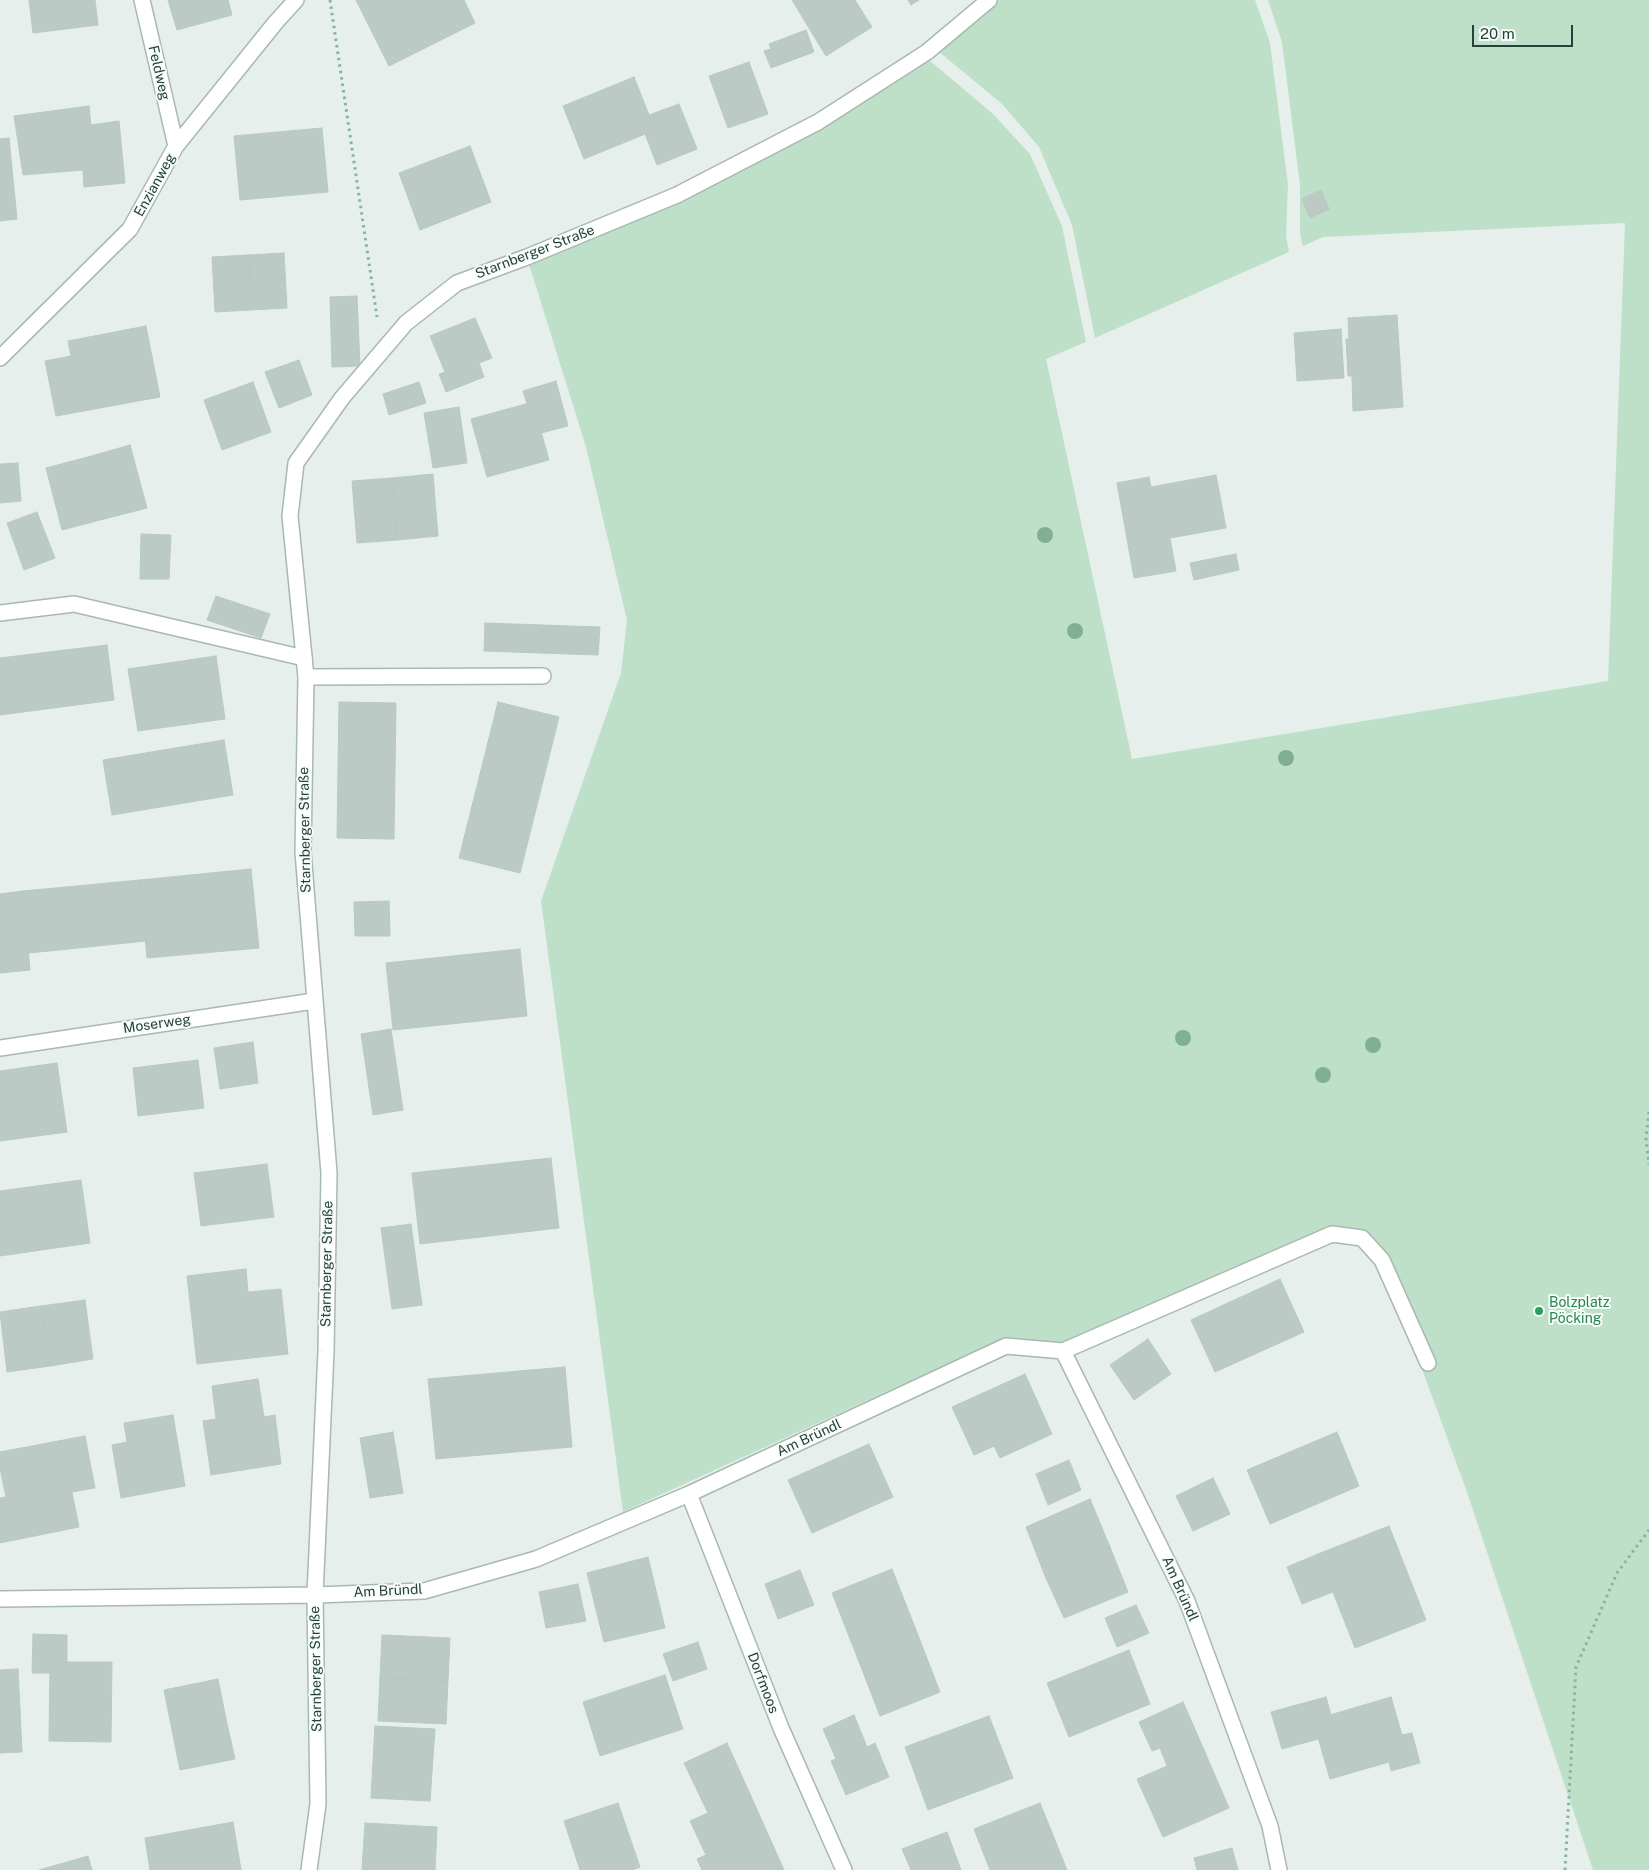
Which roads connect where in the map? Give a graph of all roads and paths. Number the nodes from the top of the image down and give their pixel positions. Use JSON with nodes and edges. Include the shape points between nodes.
{"nodes":[{"id":1,"x":142,"y":0,"type":"edge"},
{"id":2,"x":296,"y":0,"type":"edge"},
{"id":3,"x":330,"y":0,"type":"edge"},
{"id":4,"x":989,"y":0,"type":"edge"},
{"id":5,"x":176,"y":146,"type":"junction"},
{"id":6,"x":382,"y":352,"type":"junction"},
{"id":7,"x":0,"y":358,"type":"edge"},
{"id":8,"x":0,"y":613,"type":"edge"},
{"id":9,"x":304,"y":658,"type":"junction"},
{"id":10,"x":543,"y":676,"type":"dead end"},
{"id":11,"x":306,"y":677,"type":"junction"},
{"id":12,"x":314,"y":1001,"type":"junction"},
{"id":13,"x":0,"y":1048,"type":"edge"},
{"id":14,"x":1649,"y":1112,"type":"edge"},
{"id":15,"x":1649,"y":1165,"type":"edge"},
{"id":16,"x":1063,"y":1351,"type":"junction"},
{"id":17,"x":1428,"y":1363,"type":"dead end"},
{"id":18,"x":689,"y":1494,"type":"junction"},
{"id":19,"x":1649,"y":1530,"type":"edge"},
{"id":20,"x":315,"y":1594,"type":"junction"},
{"id":21,"x":0,"y":1599,"type":"edge"},
{"id":22,"x":309,"y":1870,"type":"edge"},
{"id":23,"x":844,"y":1870,"type":"edge"},
{"id":24,"x":1279,"y":1870,"type":"edge"},
{"id":25,"x":1565,"y":1870,"type":"edge"}],
"edges":[{"from":1,"to":5,"type":"street","name":"Feldweg"},
{"from":2,"to":5,"type":"street","name":"Enzianweg"},
{"from":3,"to":6,"type":"path"},
{"from":4,"to":6,"type":"street","name":"Starnberger Straße","via":[[927,52],[818,122],[677,195],[457,283],[406,323]]},
{"from":5,"to":7,"type":"street","name":"Enzianweg","via":[[130,229]]},
{"from":6,"to":9,"type":"street","name":"Starnberger Straße","via":[[342,398],[296,463],[290,516]]},
{"from":8,"to":9,"type":"street","via":[[74,604]]},
{"from":9,"to":11,"type":"street","name":"Starnberger Straße"},
{"from":10,"to":11,"type":"street"},
{"from":11,"to":12,"type":"street","name":"Starnberger Straße","via":[[303,852]]},
{"from":12,"to":13,"type":"street","name":"Moserweg"},
{"from":12,"to":20,"type":"street","name":"Starnberger Straße","via":[[329,1173],[326,1351]]},
{"from":14,"to":15,"type":"path","via":[[1646,1138]]},
{"from":16,"to":17,"type":"street","via":[[1332,1234],[1362,1238],[1382,1260]]},
{"from":16,"to":18,"type":"street","name":"Am Bründl","via":[[1006,1346]]},
{"from":16,"to":24,"type":"street","name":"Am Bründl","via":[[1187,1601],[1270,1826]]},
{"from":18,"to":20,"type":"street","name":"Am Bründl","via":[[536,1559],[424,1591]]},
{"from":18,"to":23,"type":"street","name":"Dorfmoos","via":[[781,1728]]},
{"from":19,"to":25,"type":"path","via":[[1617,1573],[1576,1667]]},
{"from":20,"to":21,"type":"street","name":"Am Bründl"},
{"from":20,"to":22,"type":"street","name":"Starnberger Straße","via":[[318,1804]]}]}
